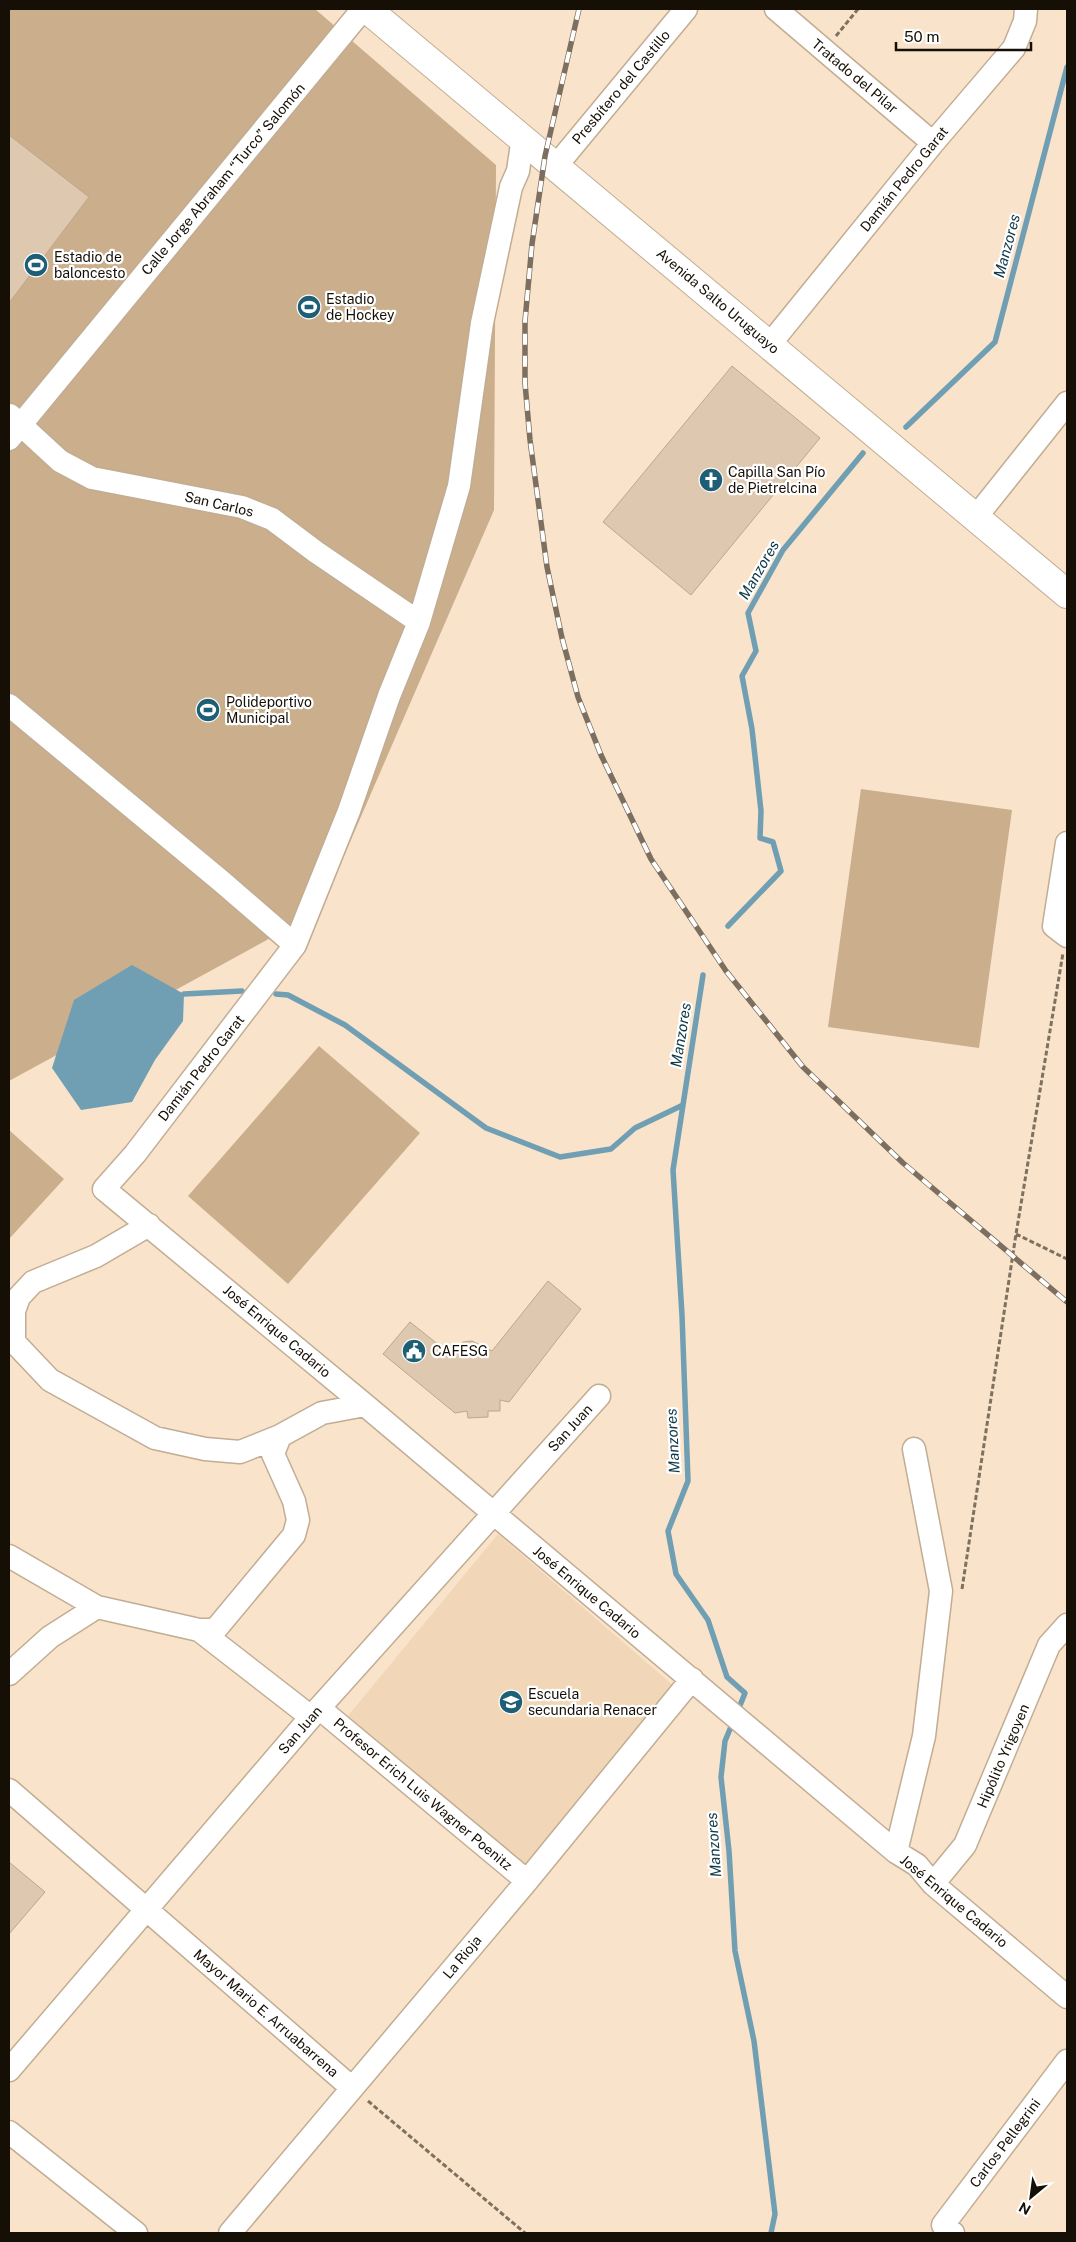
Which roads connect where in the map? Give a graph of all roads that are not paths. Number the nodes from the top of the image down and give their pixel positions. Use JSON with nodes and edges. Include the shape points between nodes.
{"nodes":[{"id":1,"x":363,"y":9,"type":"edge"},
{"id":2,"x":367,"y":9,"type":"edge"},
{"id":3,"x":686,"y":9,"type":"edge"},
{"id":4,"x":776,"y":9,"type":"edge"},
{"id":5,"x":1026,"y":9,"type":"edge"},
{"id":6,"x":522,"y":137,"type":"junction"},
{"id":7,"x":933,"y":142,"type":"junction"},
{"id":8,"x":556,"y":166,"type":"junction"},
{"id":9,"x":770,"y":344,"type":"junction"},
{"id":10,"x":1067,"y":402,"type":"edge"},
{"id":11,"x":13,"y":426,"type":"edge"},
{"id":12,"x":976,"y":517,"type":"junction"},
{"id":13,"x":1067,"y":594,"type":"edge"},
{"id":14,"x":419,"y":622,"type":"junction"},
{"id":15,"x":9,"y":705,"type":"edge"},
{"id":16,"x":1067,"y":843,"type":"edge"},
{"id":17,"x":1063,"y":932,"type":"edge"},
{"id":18,"x":296,"y":945,"type":"junction"},
{"id":19,"x":104,"y":1189,"type":"joint"},
{"id":20,"x":149,"y":1225,"type":"junction"},
{"id":21,"x":599,"y":1396,"type":"dead end"},
{"id":22,"x":365,"y":1405,"type":"junction"},
{"id":23,"x":280,"y":1436,"type":"junction"},
{"id":24,"x":914,"y":1449,"type":"dead end"},
{"id":25,"x":492,"y":1513,"type":"junction"},
{"id":26,"x":9,"y":1556,"type":"edge"},
{"id":27,"x":97,"y":1607,"type":"junction"},
{"id":28,"x":1067,"y":1625,"type":"edge"},
{"id":29,"x":200,"y":1630,"type":"junction"},
{"id":30,"x":9,"y":1674,"type":"edge"},
{"id":31,"x":692,"y":1679,"type":"junction"},
{"id":32,"x":315,"y":1713,"type":"junction"},
{"id":33,"x":9,"y":1790,"type":"edge"},
{"id":34,"x":896,"y":1852,"type":"junction"},
{"id":35,"x":527,"y":1881,"type":"junction"},
{"id":36,"x":934,"y":1884,"type":"junction"},
{"id":37,"x":146,"y":1908,"type":"junction"},
{"id":38,"x":1067,"y":1997,"type":"edge"},
{"id":39,"x":1067,"y":2061,"type":"edge"},
{"id":40,"x":9,"y":2070,"type":"edge"},
{"id":41,"x":352,"y":2088,"type":"junction"},
{"id":42,"x":9,"y":2132,"type":"edge"},
{"id":43,"x":948,"y":2229,"type":"edge"},
{"id":44,"x":136,"y":2233,"type":"edge"},
{"id":45,"x":230,"y":2233,"type":"edge"}],
"edges":[{"from":1,"to":11,"type":"street","name":"Calle Jorge Abraham “Turco” Salomón"},
{"from":2,"to":6,"type":"main road","name":"Avenida Salto Uruguayo"},
{"from":3,"to":8,"type":"street","name":"Presbítero del Castillo"},
{"from":4,"to":7,"type":"street","name":"Tratado del Pilar"},
{"from":5,"to":7,"type":"street","name":"Damián Pedro Garat","via":[[1025,21],[1014,48]]},
{"from":6,"to":8,"type":"main road","name":"Avenida Salto Uruguayo"},
{"from":6,"to":14,"type":"street","name":"Damián Pedro Garat","via":[[518,171],[511,188],[482,323],[459,486]]},
{"from":7,"to":9,"type":"street","name":"Damián Pedro Garat"},
{"from":8,"to":9,"type":"main road","name":"Avenida Salto Uruguayo"},
{"from":9,"to":12,"type":"main road","name":"Avenida Salto Uruguayo"},
{"from":10,"to":12,"type":"street"},
{"from":11,"to":14,"type":"street","name":"San Carlos","via":[[60,461],[92,478],[242,507],[272,519]]},
{"from":12,"to":13,"type":"main road","name":"Avenida Salto Uruguayo"},
{"from":14,"to":18,"type":"street","name":"Damián Pedro Garat"},
{"from":15,"to":18,"type":"street"},
{"from":16,"to":17,"type":"street"},
{"from":18,"to":19,"type":"street","name":"Damián Pedro Garat","via":[[135,1154]]},
{"from":19,"to":20,"type":"street","name":"José Enrique Cadario"},
{"from":20,"to":22,"type":"street","name":"José Enrique Cadario"},
{"from":20,"to":23,"type":"street","via":[[96,1256],[33,1282],[19,1297],[14,1311],[14,1342],[50,1380],[155,1438],[205,1449],[240,1452]]},
{"from":21,"to":25,"type":"street","name":"San Juan"},
{"from":22,"to":23,"type":"street","via":[[322,1413]]},
{"from":22,"to":25,"type":"street","name":"José Enrique Cadario"},
{"from":23,"to":29,"type":"street","via":[[274,1454],[294,1501],[298,1520],[294,1535],[215,1630]]},
{"from":24,"to":34,"type":"street","via":[[941,1591],[924,1736]]},
{"from":25,"to":31,"type":"street","name":"José Enrique Cadario"},
{"from":25,"to":32,"type":"street","name":"San Juan"},
{"from":26,"to":27,"type":"street","name":"Profesor Erich Luis Wagner Poenitz"},
{"from":27,"to":29,"type":"street","name":"Profesor Erich Luis Wagner Poenitz"},
{"from":27,"to":30,"type":"street","via":[[50,1636]]},
{"from":28,"to":36,"type":"street","name":"Hipólito Yrigoyen","via":[[1049,1645],[965,1845]]},
{"from":29,"to":32,"type":"street","name":"Profesor Erich Luis Wagner Poenitz"},
{"from":31,"to":34,"type":"street","name":"José Enrique Cadario"},
{"from":31,"to":35,"type":"street","name":"La Rioja"},
{"from":32,"to":35,"type":"street","name":"Profesor Erich Luis Wagner Poenitz"},
{"from":32,"to":37,"type":"street","name":"San Juan"},
{"from":33,"to":37,"type":"street","name":"Mayor Mario E. Arruabarrena"},
{"from":34,"to":36,"type":"street","name":"José Enrique Cadario","via":[[917,1865]]},
{"from":35,"to":41,"type":"street","name":"La Rioja"},
{"from":36,"to":38,"type":"street","name":"José Enrique Cadario"},
{"from":37,"to":40,"type":"street","name":"San Juan"},
{"from":37,"to":41,"type":"street","name":"Mayor Mario E. Arruabarrena"},
{"from":39,"to":43,"type":"street","name":"Carlos Pellegrini"},
{"from":41,"to":45,"type":"street","name":"La Rioja"},
{"from":42,"to":44,"type":"street"}]}
